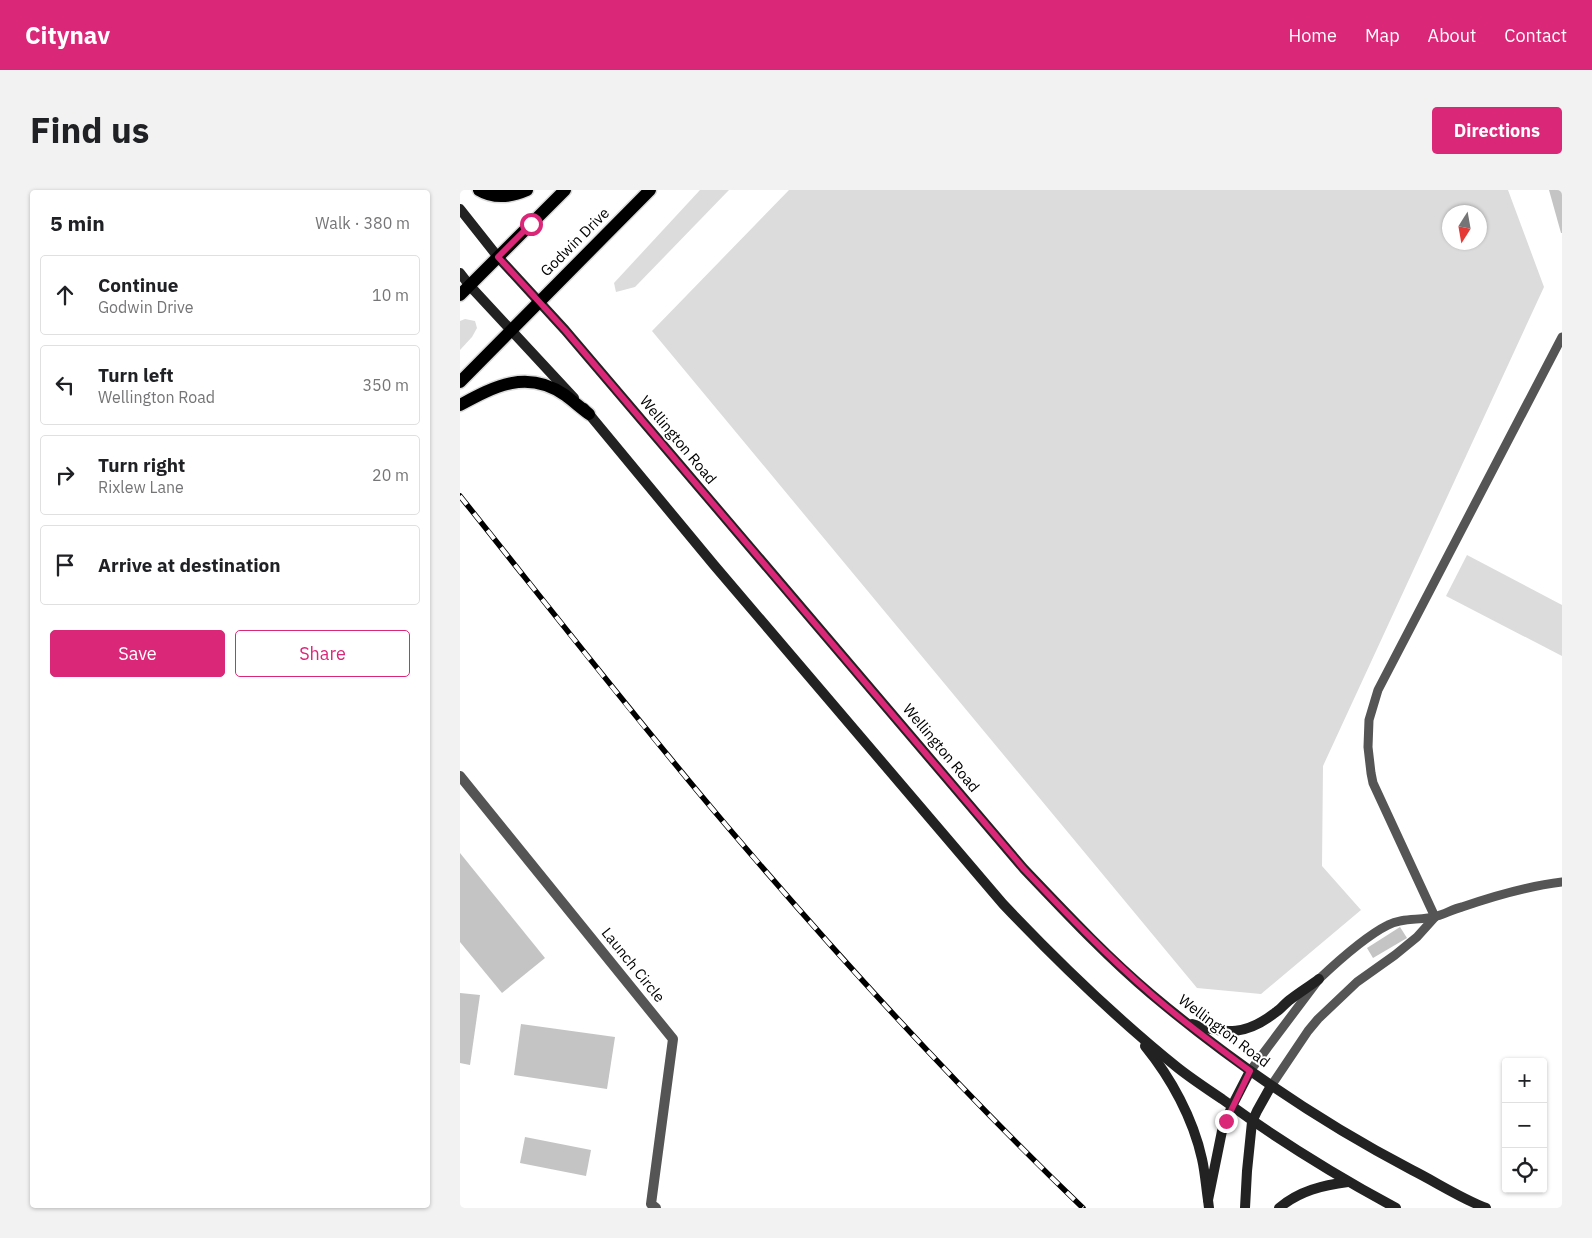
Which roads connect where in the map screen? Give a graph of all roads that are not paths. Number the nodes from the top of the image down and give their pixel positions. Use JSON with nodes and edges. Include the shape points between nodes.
{"nodes":[{"id":1,"x":479,"y":190,"type":"edge"},
{"id":2,"x":527,"y":190,"type":"edge"},
{"id":3,"x":564,"y":190,"type":"edge"},
{"id":4,"x":650,"y":190,"type":"edge"},
{"id":5,"x":460,"y":209,"type":"edge"},
{"id":6,"x":498,"y":257,"type":"junction"},
{"id":7,"x":460,"y":273,"type":"edge"},
{"id":8,"x":470,"y":286,"type":"junction"},
{"id":9,"x":460,"y":295,"type":"edge"},
{"id":10,"x":539,"y":301,"type":"junction"},
{"id":11,"x":511,"y":330,"type":"junction"},
{"id":12,"x":1562,"y":337,"type":"edge"},
{"id":13,"x":460,"y":382,"type":"edge"},
{"id":14,"x":460,"y":405,"type":"edge"},
{"id":15,"x":589,"y":414,"type":"junction"},
{"id":16,"x":460,"y":776,"type":"edge"},
{"id":17,"x":1562,"y":882,"type":"edge"},
{"id":18,"x":1435,"y":917,"type":"junction"},
{"id":19,"x":1319,"y":979,"type":"junction"},
{"id":20,"x":1123,"y":1021,"type":"junction"},
{"id":21,"x":1185,"y":1021,"type":"junction"},
{"id":22,"x":1250,"y":1071,"type":"junction"},
{"id":23,"x":1271,"y":1086,"type":"junction"},
{"id":24,"x":1232,"y":1106,"type":"junction"},
{"id":25,"x":1252,"y":1122,"type":"junction"},
{"id":26,"x":1348,"y":1182,"type":"junction"},
{"id":27,"x":1209,"y":1204,"type":"edge"},
{"id":28,"x":656,"y":1208,"type":"edge"},
{"id":29,"x":1245,"y":1208,"type":"edge"},
{"id":30,"x":1279,"y":1208,"type":"edge"},
{"id":31,"x":1396,"y":1208,"type":"edge"},
{"id":32,"x":1486,"y":1208,"type":"edge"}],
"edges":[{"from":1,"to":2,"type":"main road","via":[[488,195],[506,196]]},
{"from":3,"to":6,"type":"main road"},
{"from":4,"to":10,"type":"main road","name":"Godwin Drive"},
{"from":5,"to":6,"type":"main road","name":"Wellington Road"},
{"from":6,"to":8,"type":"main road"},
{"from":6,"to":10,"type":"main road","name":"Wellington Road"},
{"from":7,"to":8,"type":"main road"},
{"from":8,"to":9,"type":"main road"},
{"from":8,"to":11,"type":"main road"},
{"from":10,"to":11,"type":"main road","name":"Godwin Drive"},
{"from":10,"to":21,"type":"main road","name":"Wellington Road","via":[[1024,869],[1092,940]]},
{"from":11,"to":13,"type":"main road","name":"Godwin Drive"},
{"from":11,"to":15,"type":"main road"},
{"from":12,"to":18,"type":"lane","via":[[1378,690],[1369,720],[1368,747],[1373,783]]},
{"from":14,"to":15,"type":"main road","via":[[491,388],[527,381],[557,391]]},
{"from":15,"to":20,"type":"main road","via":[[1003,904]]},
{"from":16,"to":28,"type":"street","name":"Launch Circle","via":[[673,1038],[651,1204]]},
{"from":17,"to":18,"type":"lane","via":[[1504,894]]},
{"from":18,"to":19,"type":"lane","via":[[1389,924]]},
{"from":18,"to":23,"type":"lane","via":[[1318,1019]]},
{"from":19,"to":21,"type":"main road","via":[[1250,1028],[1211,1030]]},
{"from":19,"to":22,"type":"lane"},
{"from":20,"to":24,"type":"main road","via":[[1180,1069]]},
{"from":20,"to":27,"type":"main road","via":[[1162,1068],[1177,1094],[1202,1159]]},
{"from":21,"to":22,"type":"main road","name":"Wellington Road"},
{"from":22,"to":23,"type":"main road","name":"Wellington Road"},
{"from":22,"to":24,"type":"main road"},
{"from":23,"to":25,"type":"main road"},
{"from":23,"to":32,"type":"main road","name":"Wellington Road","via":[[1374,1150]]},
{"from":24,"to":25,"type":"main road"},
{"from":24,"to":27,"type":"main road","via":[[1219,1144]]},
{"from":25,"to":26,"type":"main road"},
{"from":25,"to":29,"type":"main road"},
{"from":26,"to":30,"type":"main road","via":[[1303,1192]]},
{"from":26,"to":31,"type":"main road"}]}
